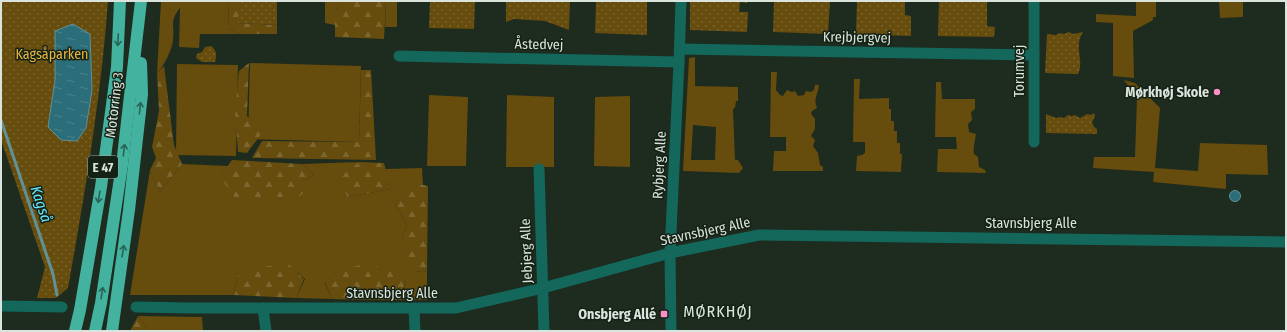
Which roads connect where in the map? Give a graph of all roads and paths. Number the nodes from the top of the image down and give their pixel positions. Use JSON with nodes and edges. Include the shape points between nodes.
{"nodes":[{"id":1,"x":120,"y":1,"type":"edge"},
{"id":2,"x":141,"y":1,"type":"edge"},
{"id":3,"x":681,"y":1,"type":"edge"},
{"id":4,"x":1034,"y":1,"type":"edge"},
{"id":5,"x":140,"y":22,"type":"junction"},
{"id":6,"x":680,"y":49,"type":"junction"},
{"id":7,"x":1034,"y":55,"type":"junction"},
{"id":8,"x":399,"y":56,"type":"dead end"},
{"id":9,"x":679,"y":62,"type":"junction"},
{"id":10,"x":1034,"y":142,"type":"dead end"},
{"id":11,"x":539,"y":169,"type":"dead end"},
{"id":12,"x":1286,"y":242,"type":"edge"},
{"id":13,"x":670,"y":253,"type":"junction"},
{"id":14,"x":543,"y":288,"type":"junction"},
{"id":15,"x":1,"y":306,"type":"edge"},
{"id":16,"x":62,"y":307,"type":"dead end"},
{"id":17,"x":136,"y":307,"type":"dead end"},
{"id":18,"x":263,"y":308,"type":"junction"},
{"id":19,"x":414,"y":308,"type":"junction"},
{"id":20,"x":75,"y":331,"type":"edge"},
{"id":21,"x":95,"y":331,"type":"edge"},
{"id":22,"x":112,"y":331,"type":"edge"},
{"id":23,"x":266,"y":331,"type":"edge"},
{"id":24,"x":415,"y":331,"type":"edge"},
{"id":25,"x":544,"y":331,"type":"edge"},
{"id":26,"x":671,"y":331,"type":"edge"}],
"edges":[{"from":1,"to":20,"type":"highway","name":"Motorring 3","number":"E 47","one_way":true,"via":[[117,67],[101,187]]},
{"from":2,"to":5,"type":"highway","name":"Motorring 3","number":"E 47"},
{"from":3,"to":6,"type":"street","name":"Rybjerg Alle"},
{"from":4,"to":7,"type":"street","name":"Torumvej"},
{"from":21,"to":5,"type":"highway","name":"Motorring 3","number":"E 47","one_way":true,"via":[[122,166]]},
{"from":22,"to":5,"type":"highway","one_way":true,"via":[[142,94]]},
{"from":6,"to":7,"type":"street","name":"Krejbjergvej"},
{"from":6,"to":9,"type":"street","name":"Rybjerg Alle"},
{"from":7,"to":10,"type":"street","name":"Torumvej"},
{"from":8,"to":9,"type":"street","name":"Åstedvej"},
{"from":9,"to":13,"type":"street","name":"Rybjerg Alle"},
{"from":11,"to":14,"type":"street","name":"Jebjerg Alle"},
{"from":12,"to":13,"type":"street","name":"Stavnsbjerg Alle","via":[[759,235]]},
{"from":13,"to":14,"type":"street","name":"Stavnsbjerg Alle"},
{"from":13,"to":26,"type":"street","name":"Rybjerg Alle"},
{"from":14,"to":19,"type":"street","name":"Stavnsbjerg Alle","via":[[456,308]]},
{"from":14,"to":25,"type":"street","name":"Jebjerg Alle"},
{"from":15,"to":16,"type":"street"},
{"from":17,"to":18,"type":"street","name":"Stavnsbjerg Alle"},
{"from":18,"to":19,"type":"street","name":"Stavnsbjerg Alle"},
{"from":18,"to":23,"type":"street"},
{"from":19,"to":24,"type":"street"}]}
